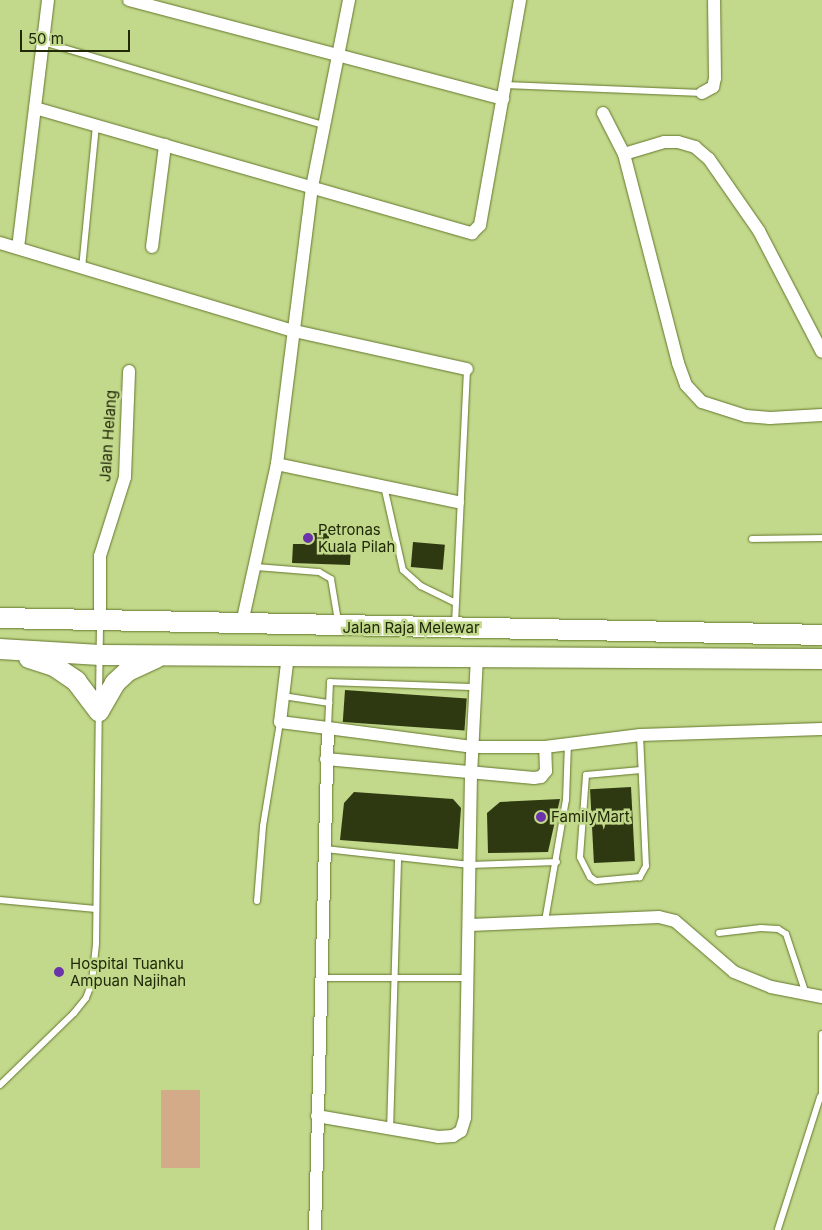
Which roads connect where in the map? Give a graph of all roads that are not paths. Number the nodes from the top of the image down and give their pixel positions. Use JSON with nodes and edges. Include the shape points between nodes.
{"nodes":[{"id":1,"x":48,"y":0,"type":"edge"},
{"id":2,"x":130,"y":0,"type":"edge"},
{"id":3,"x":349,"y":0,"type":"edge"},
{"id":4,"x":520,"y":0,"type":"edge"},
{"id":5,"x":714,"y":0,"type":"edge"},
{"id":6,"x":43,"y":42,"type":"junction"},
{"id":7,"x":337,"y":57,"type":"junction"},
{"id":8,"x":505,"y":85,"type":"junction"},
{"id":9,"x":702,"y":93,"type":"joint"},
{"id":10,"x":503,"y":98,"type":"junction"},
{"id":11,"x":35,"y":108,"type":"junction"},
{"id":12,"x":603,"y":113,"type":"dead end"},
{"id":13,"x":96,"y":125,"type":"junction"},
{"id":14,"x":324,"y":125,"type":"junction"},
{"id":15,"x":164,"y":145,"type":"junction"},
{"id":16,"x":624,"y":154,"type":"junction"},
{"id":17,"x":312,"y":187,"type":"junction"},
{"id":18,"x":0,"y":243,"type":"edge"},
{"id":19,"x":152,"y":247,"type":"dead end"},
{"id":20,"x":18,"y":248,"type":"junction"},
{"id":21,"x":82,"y":268,"type":"junction"},
{"id":22,"x":294,"y":331,"type":"junction"},
{"id":23,"x":822,"y":352,"type":"edge"},
{"id":24,"x":466,"y":369,"type":"joint"},
{"id":25,"x":128,"y":371,"type":"dead end"},
{"id":26,"x":822,"y":415,"type":"edge"},
{"id":27,"x":277,"y":464,"type":"junction"},
{"id":28,"x":384,"y":486,"type":"junction"},
{"id":29,"x":458,"y":502,"type":"junction"},
{"id":30,"x":822,"y":538,"type":"edge"},
{"id":31,"x":752,"y":539,"type":"dead end"},
{"id":32,"x":256,"y":567,"type":"junction"},
{"id":33,"x":454,"y":602,"type":"junction"},
{"id":34,"x":0,"y":618,"type":"edge"},
{"id":35,"x":100,"y":620,"type":"junction"},
{"id":36,"x":242,"y":623,"type":"junction"},
{"id":37,"x":339,"y":628,"type":"junction"},
{"id":38,"x":455,"y":628,"type":"junction"},
{"id":39,"x":822,"y":635,"type":"edge"},
{"id":40,"x":0,"y":649,"type":"edge"},
{"id":41,"x":100,"y":655,"type":"junction"},
{"id":42,"x":172,"y":655,"type":"junction"},
{"id":43,"x":288,"y":655,"type":"junction"},
{"id":44,"x":476,"y":655,"type":"junction"},
{"id":45,"x":822,"y":659,"type":"edge"},
{"id":46,"x":475,"y":688,"type":"junction"},
{"id":47,"x":283,"y":696,"type":"junction"},
{"id":48,"x":329,"y":702,"type":"junction"},
{"id":49,"x":99,"y":711,"type":"junction"},
{"id":50,"x":280,"y":722,"type":"junction"},
{"id":51,"x":328,"y":728,"type":"junction"},
{"id":52,"x":822,"y":728,"type":"edge"},
{"id":53,"x":640,"y":735,"type":"junction"},
{"id":54,"x":568,"y":743,"type":"junction"},
{"id":55,"x":472,"y":747,"type":"junction"},
{"id":56,"x":545,"y":747,"type":"junction"},
{"id":57,"x":326,"y":759,"type":"junction"},
{"id":58,"x":641,"y":770,"type":"junction"},
{"id":59,"x":471,"y":775,"type":"junction"},
{"id":60,"x":323,"y":849,"type":"junction"},
{"id":61,"x":398,"y":857,"type":"junction"},
{"id":62,"x":558,"y":862,"type":"junction"},
{"id":63,"x":470,"y":865,"type":"junction"},
{"id":64,"x":0,"y":900,"type":"edge"},
{"id":65,"x":257,"y":901,"type":"dead end"},
{"id":66,"x":96,"y":908,"type":"junction"},
{"id":67,"x":545,"y":921,"type":"junction"},
{"id":68,"x":470,"y":925,"type":"junction"},
{"id":69,"x":719,"y":933,"type":"dead end"},
{"id":70,"x":320,"y":978,"type":"junction"},
{"id":71,"x":394,"y":978,"type":"junction"},
{"id":72,"x":467,"y":978,"type":"junction"},
{"id":73,"x":806,"y":994,"type":"junction"},
{"id":74,"x":822,"y":997,"type":"edge"},
{"id":75,"x":822,"y":1034,"type":"edge"},
{"id":76,"x":0,"y":1085,"type":"edge"},
{"id":77,"x":821,"y":1098,"type":"edge"},
{"id":78,"x":317,"y":1116,"type":"junction"},
{"id":79,"x":390,"y":1131,"type":"junction"},
{"id":80,"x":778,"y":1229,"type":"dead end"},
{"id":81,"x":315,"y":1230,"type":"edge"}],
"edges":[{"from":1,"to":6,"type":"street"},
{"from":2,"to":7,"type":"street"},
{"from":3,"to":7,"type":"street"},
{"from":4,"to":8,"type":"street"},
{"from":5,"to":9,"type":"street","via":[[715,78],[713,87]]},
{"from":6,"to":11,"type":"street"},
{"from":6,"to":14,"type":"lane"},
{"from":7,"to":10,"type":"street"},
{"from":7,"to":14,"type":"street"},
{"from":8,"to":9,"type":"lane"},
{"from":8,"to":10,"type":"street"},
{"from":10,"to":17,"type":"street","via":[[480,225],[472,233]]},
{"from":11,"to":13,"type":"street"},
{"from":11,"to":20,"type":"street"},
{"from":12,"to":16,"type":"street"},
{"from":13,"to":15,"type":"street"},
{"from":13,"to":21,"type":"lane"},
{"from":14,"to":17,"type":"street"},
{"from":15,"to":17,"type":"street"},
{"from":15,"to":19,"type":"street"},
{"from":16,"to":23,"type":"street","via":[[664,142],[678,142],[695,147],[709,158],[759,231]]},
{"from":16,"to":26,"type":"street","via":[[686,385],[702,402],[746,416]]},
{"from":17,"to":22,"type":"street"},
{"from":18,"to":20,"type":"street"},
{"from":20,"to":21,"type":"street"},
{"from":21,"to":22,"type":"street"},
{"from":22,"to":24,"type":"street"},
{"from":22,"to":27,"type":"street"},
{"from":24,"to":29,"type":"lane"},
{"from":25,"to":35,"type":"street","name":"Jalan Helang","via":[[125,477],[100,556]]},
{"from":27,"to":28,"type":"street"},
{"from":27,"to":32,"type":"street"},
{"from":28,"to":29,"type":"street"},
{"from":28,"to":33,"type":"lane","via":[[403,570],[421,586]]},
{"from":29,"to":33,"type":"lane"},
{"from":30,"to":31,"type":"lane"},
{"from":32,"to":36,"type":"street"},
{"from":32,"to":37,"type":"lane","via":[[319,572],[331,579]]},
{"from":33,"to":38,"type":"lane"},
{"from":34,"to":35,"type":"highway","name":"Jalan Raja Melewar"},
{"from":35,"to":36,"type":"highway","name":"Jalan Raja Melewar"},
{"from":35,"to":41,"type":"lane"},
{"from":36,"to":37,"type":"highway","name":"Jalan Raja Melewar"},
{"from":37,"to":38,"type":"highway","name":"Jalan Raja Melewar"},
{"from":38,"to":39,"type":"highway","name":"Jalan Raja Melewar"},
{"from":40,"to":41,"type":"highway","name":"Jalan Raja Melewar"},
{"from":40,"to":49,"type":"highway","via":[[54,666],[76,681]]},
{"from":41,"to":42,"type":"highway","name":"Jalan Raja Melewar"},
{"from":41,"to":49,"type":"lane"},
{"from":42,"to":43,"type":"highway","name":"Jalan Raja Melewar"},
{"from":42,"to":49,"type":"highway","via":[[142,663],[128,671],[115,683]]},
{"from":43,"to":44,"type":"highway","name":"Jalan Raja Melewar"},
{"from":43,"to":47,"type":"street"},
{"from":44,"to":45,"type":"highway","name":"Jalan Raja Melewar"},
{"from":44,"to":46,"type":"street"},
{"from":46,"to":48,"type":"lane","via":[[330,682]]},
{"from":46,"to":55,"type":"street"},
{"from":47,"to":48,"type":"lane"},
{"from":47,"to":50,"type":"street"},
{"from":48,"to":51,"type":"lane"},
{"from":49,"to":66,"type":"lane"},
{"from":50,"to":51,"type":"street"},
{"from":50,"to":65,"type":"lane","via":[[262,826]]},
{"from":51,"to":55,"type":"street"},
{"from":51,"to":57,"type":"street"},
{"from":52,"to":53,"type":"street"},
{"from":53,"to":54,"type":"street"},
{"from":53,"to":58,"type":"lane"},
{"from":54,"to":56,"type":"street"},
{"from":54,"to":62,"type":"lane","via":[[566,800]]},
{"from":55,"to":56,"type":"street"},
{"from":55,"to":59,"type":"street"},
{"from":56,"to":59,"type":"street","via":[[546,771],[541,777]]},
{"from":57,"to":59,"type":"street"},
{"from":57,"to":60,"type":"street"},
{"from":58,"to":58,"type":"lane","via":[[646,866],[640,877],[596,881],[580,857],[586,774]]},
{"from":59,"to":63,"type":"street"},
{"from":60,"to":61,"type":"lane"},
{"from":60,"to":70,"type":"street"},
{"from":61,"to":63,"type":"lane"},
{"from":61,"to":71,"type":"lane"},
{"from":62,"to":63,"type":"lane"},
{"from":62,"to":67,"type":"lane"},
{"from":63,"to":68,"type":"street"},
{"from":64,"to":66,"type":"lane"},
{"from":66,"to":76,"type":"lane","via":[[94,963],[86,998]]},
{"from":67,"to":68,"type":"street"},
{"from":67,"to":73,"type":"street","via":[[659,917],[675,922],[734,972],[771,987]]},
{"from":68,"to":72,"type":"street"},
{"from":69,"to":73,"type":"lane","via":[[761,928],[778,929],[786,934]]},
{"from":70,"to":71,"type":"lane"},
{"from":70,"to":78,"type":"street"},
{"from":71,"to":72,"type":"lane"},
{"from":71,"to":79,"type":"lane"},
{"from":72,"to":79,"type":"street","via":[[465,1118],[461,1131],[453,1136],[438,1137]]},
{"from":73,"to":74,"type":"street"},
{"from":75,"to":77,"type":"lane"},
{"from":77,"to":80,"type":"lane"},
{"from":78,"to":79,"type":"street"},
{"from":78,"to":81,"type":"street"}]}
